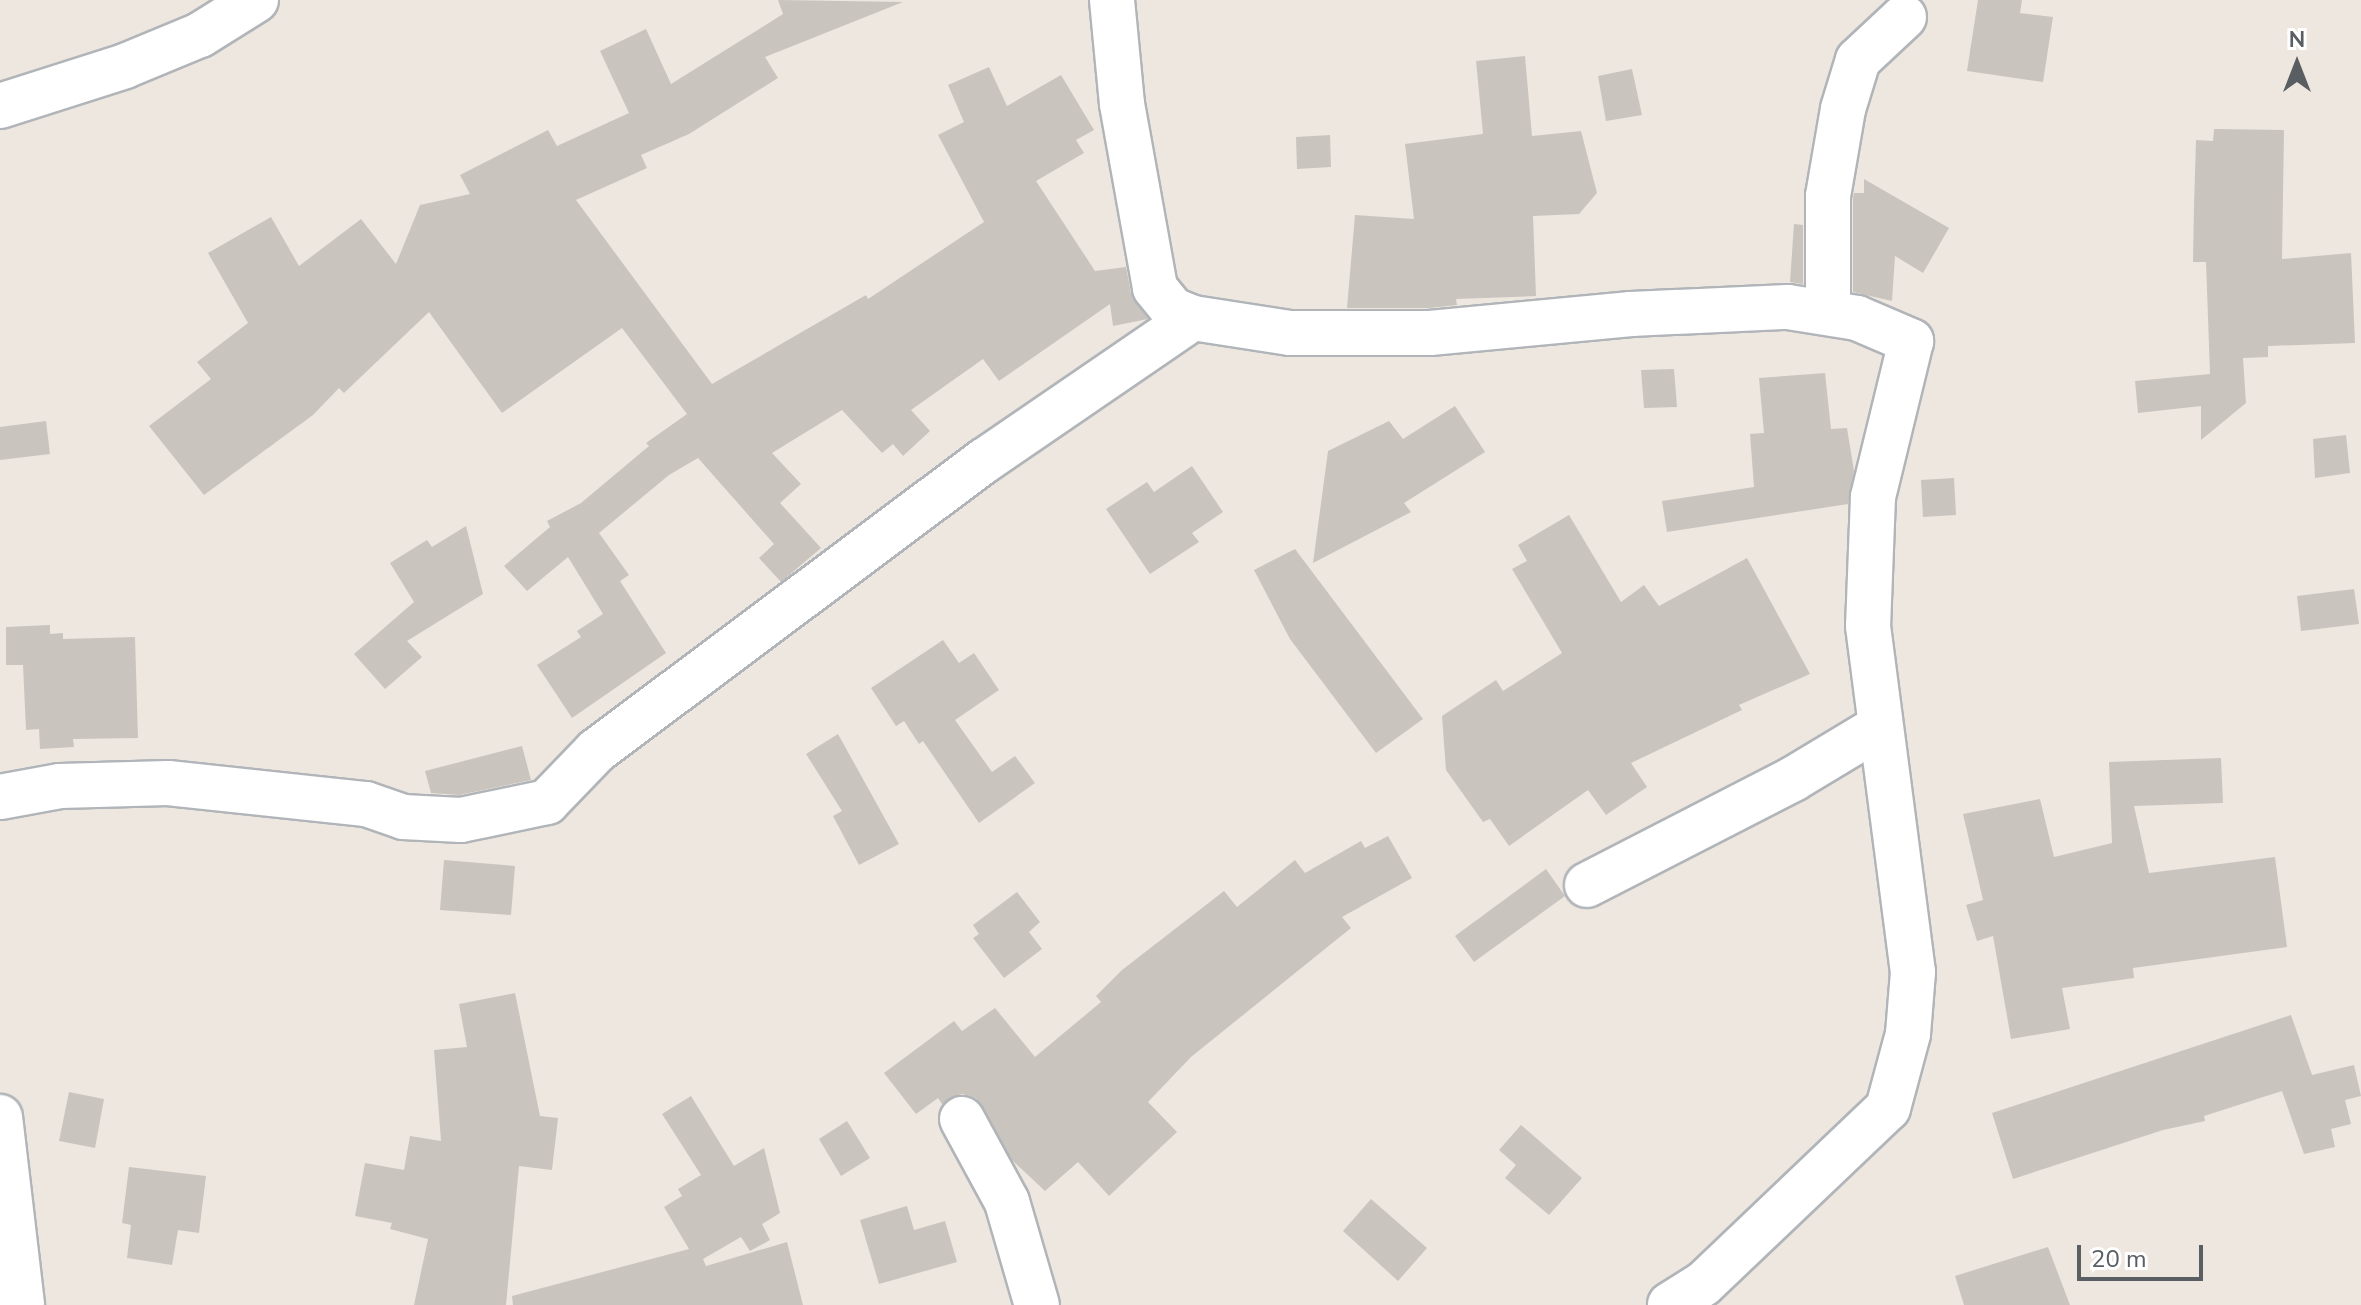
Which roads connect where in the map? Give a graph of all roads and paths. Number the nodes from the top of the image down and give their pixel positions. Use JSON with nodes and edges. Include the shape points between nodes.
{"nodes":[{"id":1,"x":256,"y":0,"type":"edge"},
{"id":2,"x":1112,"y":0,"type":"edge"},
{"id":3,"x":1904,"y":17,"type":"dead end"},
{"id":4,"x":0,"y":106,"type":"edge"},
{"id":5,"x":1828,"y":313,"type":"junction"},
{"id":6,"x":1193,"y":318,"type":"junction"},
{"id":7,"x":1878,"y":728,"type":"junction"},
{"id":8,"x":0,"y":797,"type":"edge"},
{"id":9,"x":1587,"y":885,"type":"dead end"},
{"id":10,"x":0,"y":1117,"type":"edge"},
{"id":11,"x":962,"y":1119,"type":"dead end"},
{"id":12,"x":22,"y":1305,"type":"edge"},
{"id":13,"x":1037,"y":1305,"type":"edge"},
{"id":14,"x":1670,"y":1305,"type":"edge"}],
"edges":[{"from":1,"to":4,"type":"street","via":[[200,35],[125,66]]},
{"from":2,"to":6,"type":"street","via":[[1122,104],[1155,288],[1173,310]]},
{"from":3,"to":5,"type":"street","via":[[1858,60],[1843,109],[1828,196]]},
{"from":5,"to":6,"type":"street","via":[[1788,307],[1631,314],[1430,333],[1290,333]]},
{"from":5,"to":7,"type":"street","via":[[1857,318],[1911,341],[1873,497],[1868,626]]},
{"from":6,"to":8,"type":"street","via":[[984,461],[596,751],[547,802],[461,820],[168,783],[60,786]]},
{"from":7,"to":9,"type":"street","via":[[1793,779]]},
{"from":7,"to":14,"type":"street","via":[[1913,972],[1908,1034],[1888,1108],[1703,1284]]},
{"from":10,"to":12,"type":"street"},
{"from":11,"to":13,"type":"street","via":[[1007,1202]]}]}
